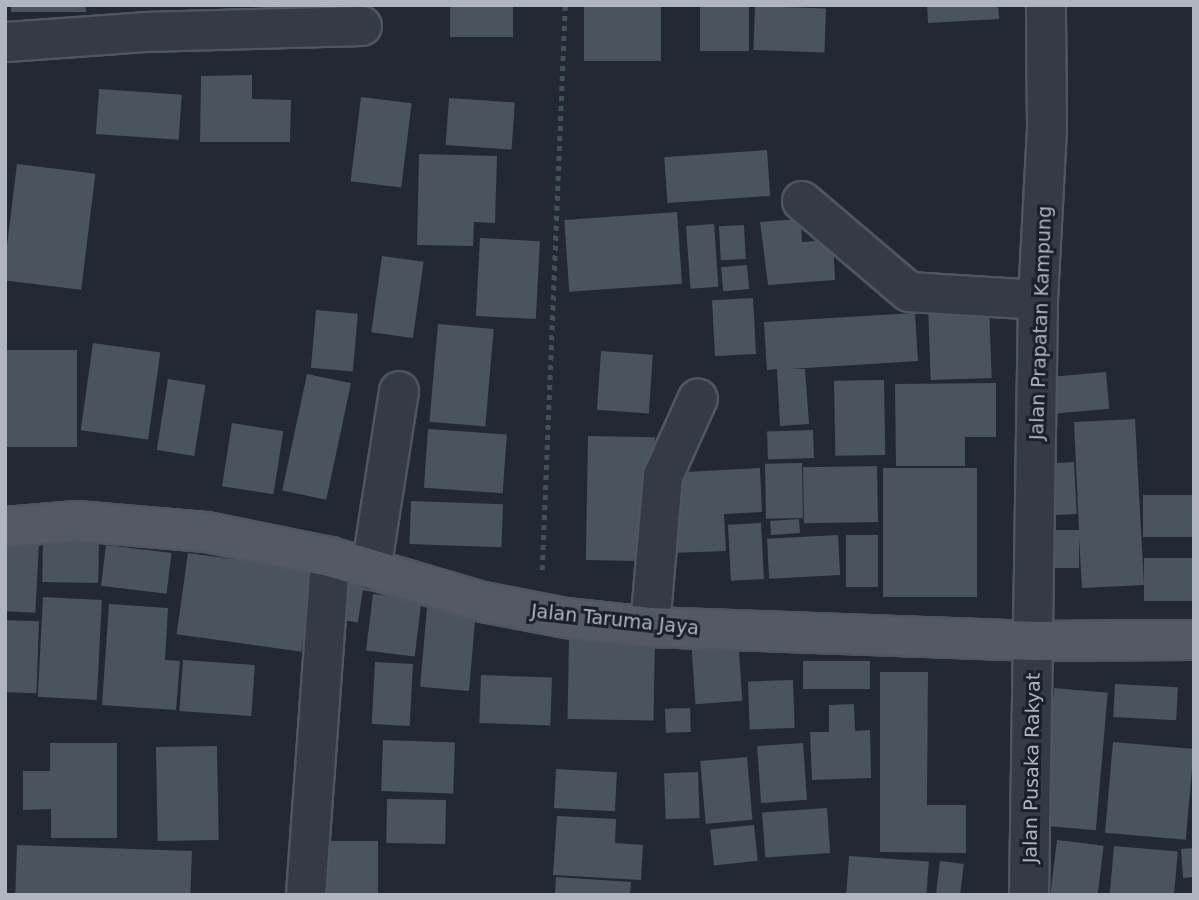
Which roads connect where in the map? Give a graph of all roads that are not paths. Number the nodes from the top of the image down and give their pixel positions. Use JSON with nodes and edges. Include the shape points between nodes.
{"nodes":[{"id":1,"x":1046,"y":5,"type":"edge"},
{"id":2,"x":362,"y":26,"type":"dead end"},
{"id":3,"x":6,"y":42,"type":"edge"},
{"id":4,"x":802,"y":201,"type":"dead end"},
{"id":5,"x":1038,"y":300,"type":"junction"},
{"id":6,"x":399,"y":391,"type":"dead end"},
{"id":7,"x":698,"y":398,"type":"dead end"},
{"id":8,"x":5,"y":527,"type":"edge"},
{"id":9,"x":330,"y":557,"type":"junction"},
{"id":10,"x":371,"y":570,"type":"junction"},
{"id":11,"x":650,"y":627,"type":"junction"},
{"id":12,"x":1194,"y":640,"type":"edge"},
{"id":13,"x":1035,"y":641,"type":"junction"},
{"id":14,"x":306,"y":895,"type":"edge"},
{"id":15,"x":1029,"y":895,"type":"edge"}],
"edges":[{"from":1,"to":5,"type":"street","name":"Jalan Prapatan Kampung","via":[[1047,128]]},
{"from":2,"to":3,"type":"street","via":[[145,32]]},
{"from":4,"to":5,"type":"street","via":[[909,292]]},
{"from":5,"to":13,"type":"street","name":"Jalan Prapatan Kampung"},
{"from":6,"to":10,"type":"street"},
{"from":7,"to":11,"type":"street","via":[[663,476]]},
{"from":8,"to":9,"type":"main road","name":"Jalan Taruma Jaya","via":[[77,521],[137,524],[206,532]]},
{"from":9,"to":10,"type":"main road","name":"Jalan Taruma Jaya"},
{"from":9,"to":14,"type":"street"},
{"from":10,"to":11,"type":"main road","name":"Jalan Taruma Jaya","via":[[540,613]]},
{"from":11,"to":13,"type":"main road","name":"Jalan Taruma Jaya"},
{"from":12,"to":13,"type":"main road","name":"Jalan Taruma Jaya"},
{"from":13,"to":15,"type":"street","name":"Jalan Pusaka Rakyat"}]}
